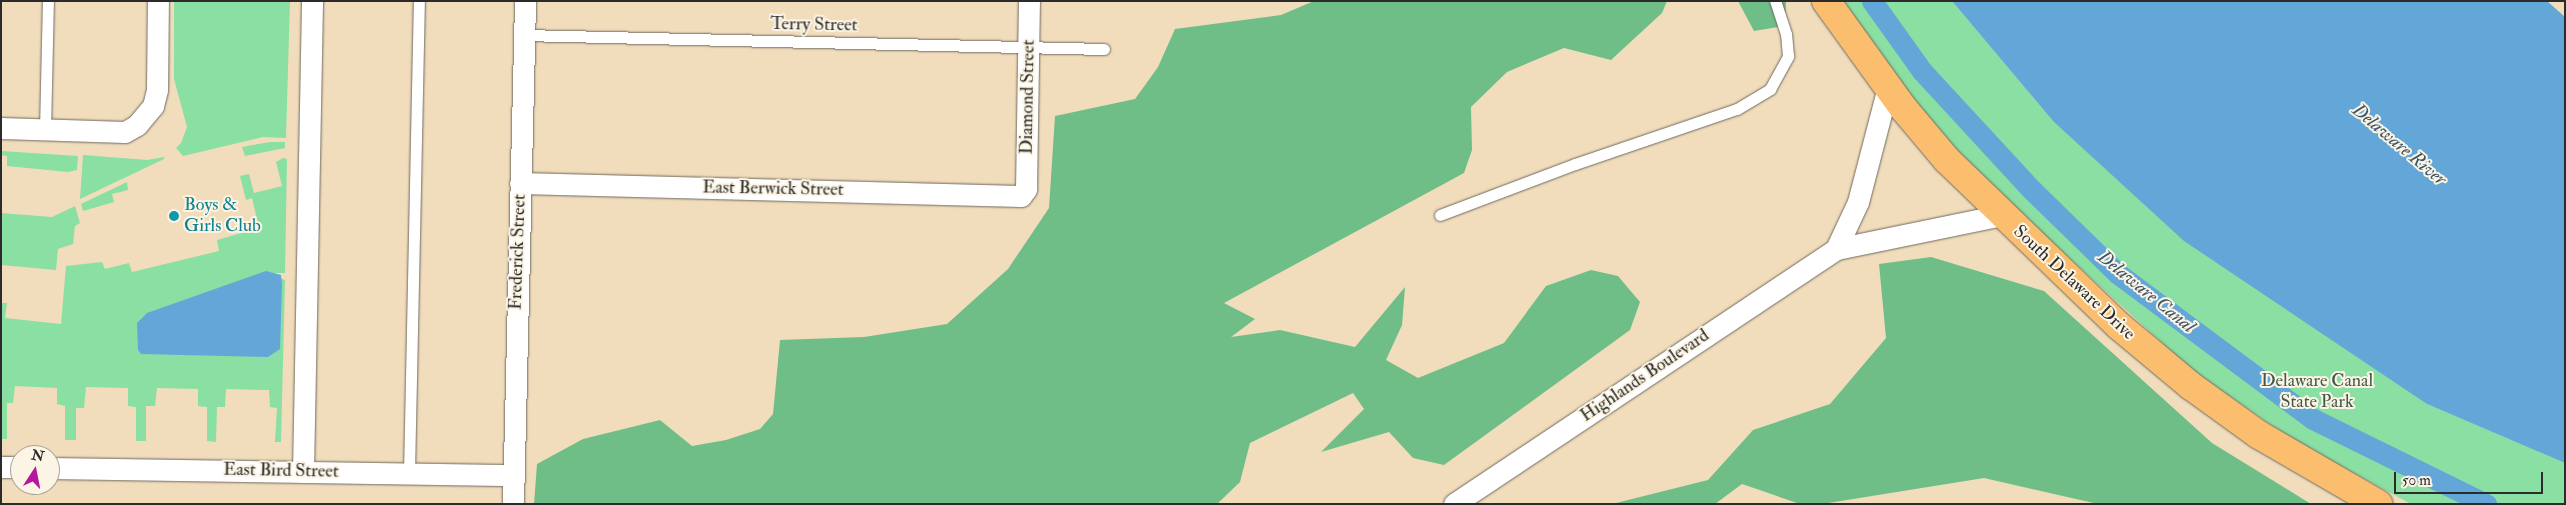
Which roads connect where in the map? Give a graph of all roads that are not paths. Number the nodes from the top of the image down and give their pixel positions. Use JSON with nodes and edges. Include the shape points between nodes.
{"nodes":[{"id":1,"x":48,"y":1,"type":"edge"},
{"id":2,"x":158,"y":1,"type":"edge"},
{"id":3,"x":312,"y":1,"type":"edge"},
{"id":4,"x":419,"y":1,"type":"edge"},
{"id":5,"x":525,"y":1,"type":"edge"},
{"id":6,"x":1029,"y":1,"type":"edge"},
{"id":7,"x":1774,"y":1,"type":"edge"},
{"id":8,"x":1826,"y":1,"type":"edge"},
{"id":9,"x":524,"y":35,"type":"junction"},
{"id":10,"x":1028,"y":48,"type":"junction"},
{"id":11,"x":1104,"y":49,"type":"dead end"},
{"id":12,"x":1888,"y":87,"type":"junction"},
{"id":13,"x":1,"y":128,"type":"edge"},
{"id":14,"x":45,"y":130,"type":"junction"},
{"id":15,"x":520,"y":183,"type":"junction"},
{"id":16,"x":1025,"y":193,"type":"joint"},
{"id":17,"x":1440,"y":215,"type":"dead end"},
{"id":18,"x":2001,"y":215,"type":"junction"},
{"id":19,"x":1836,"y":249,"type":"junction"},
{"id":20,"x":60,"y":468,"type":"edge"},
{"id":21,"x":302,"y":472,"type":"junction"},
{"id":22,"x":409,"y":473,"type":"junction"},
{"id":23,"x":512,"y":475,"type":"junction"},
{"id":24,"x":513,"y":504,"type":"edge"},
{"id":25,"x":1454,"y":504,"type":"edge"},
{"id":26,"x":2378,"y":504,"type":"edge"}],
"edges":[{"from":1,"to":14,"type":"lane"},
{"from":2,"to":14,"type":"street","via":[[157,90],[153,106],[137,125],[125,132]]},
{"from":3,"to":21,"type":"street"},
{"from":4,"to":22,"type":"lane"},
{"from":5,"to":9,"type":"street","name":"Frederick Street"},
{"from":6,"to":10,"type":"street","name":"Diamond Street"},
{"from":7,"to":17,"type":"lane","via":[[1786,34],[1788,56],[1770,89],[1737,109],[1575,164]]},
{"from":8,"to":12,"type":"highway","name":"South Delaware Drive"},
{"from":9,"to":10,"type":"lane","name":"Terry Street"},
{"from":9,"to":15,"type":"street","name":"Frederick Street"},
{"from":10,"to":11,"type":"lane","name":"Terry Street"},
{"from":10,"to":16,"type":"street","name":"Diamond Street"},
{"from":12,"to":18,"type":"highway","name":"South Delaware Drive","via":[[1947,160]]},
{"from":12,"to":19,"type":"street","via":[[1858,202]]},
{"from":13,"to":14,"type":"street"},
{"from":15,"to":16,"type":"street","name":"East Berwick Street"},
{"from":15,"to":23,"type":"street","name":"Frederick Street"},
{"from":18,"to":19,"type":"street","name":"Highlands Boulevard"},
{"from":18,"to":26,"type":"highway","name":"South Delaware Drive","via":[[2119,326],[2191,386],[2298,460]]},
{"from":19,"to":25,"type":"street","name":"Highlands Boulevard"},
{"from":20,"to":21,"type":"street","name":"East Bird Street"},
{"from":21,"to":22,"type":"street","name":"East Bird Street"},
{"from":22,"to":23,"type":"street","name":"East Bird Street"},
{"from":23,"to":24,"type":"street","name":"Frederick Street"}]}
